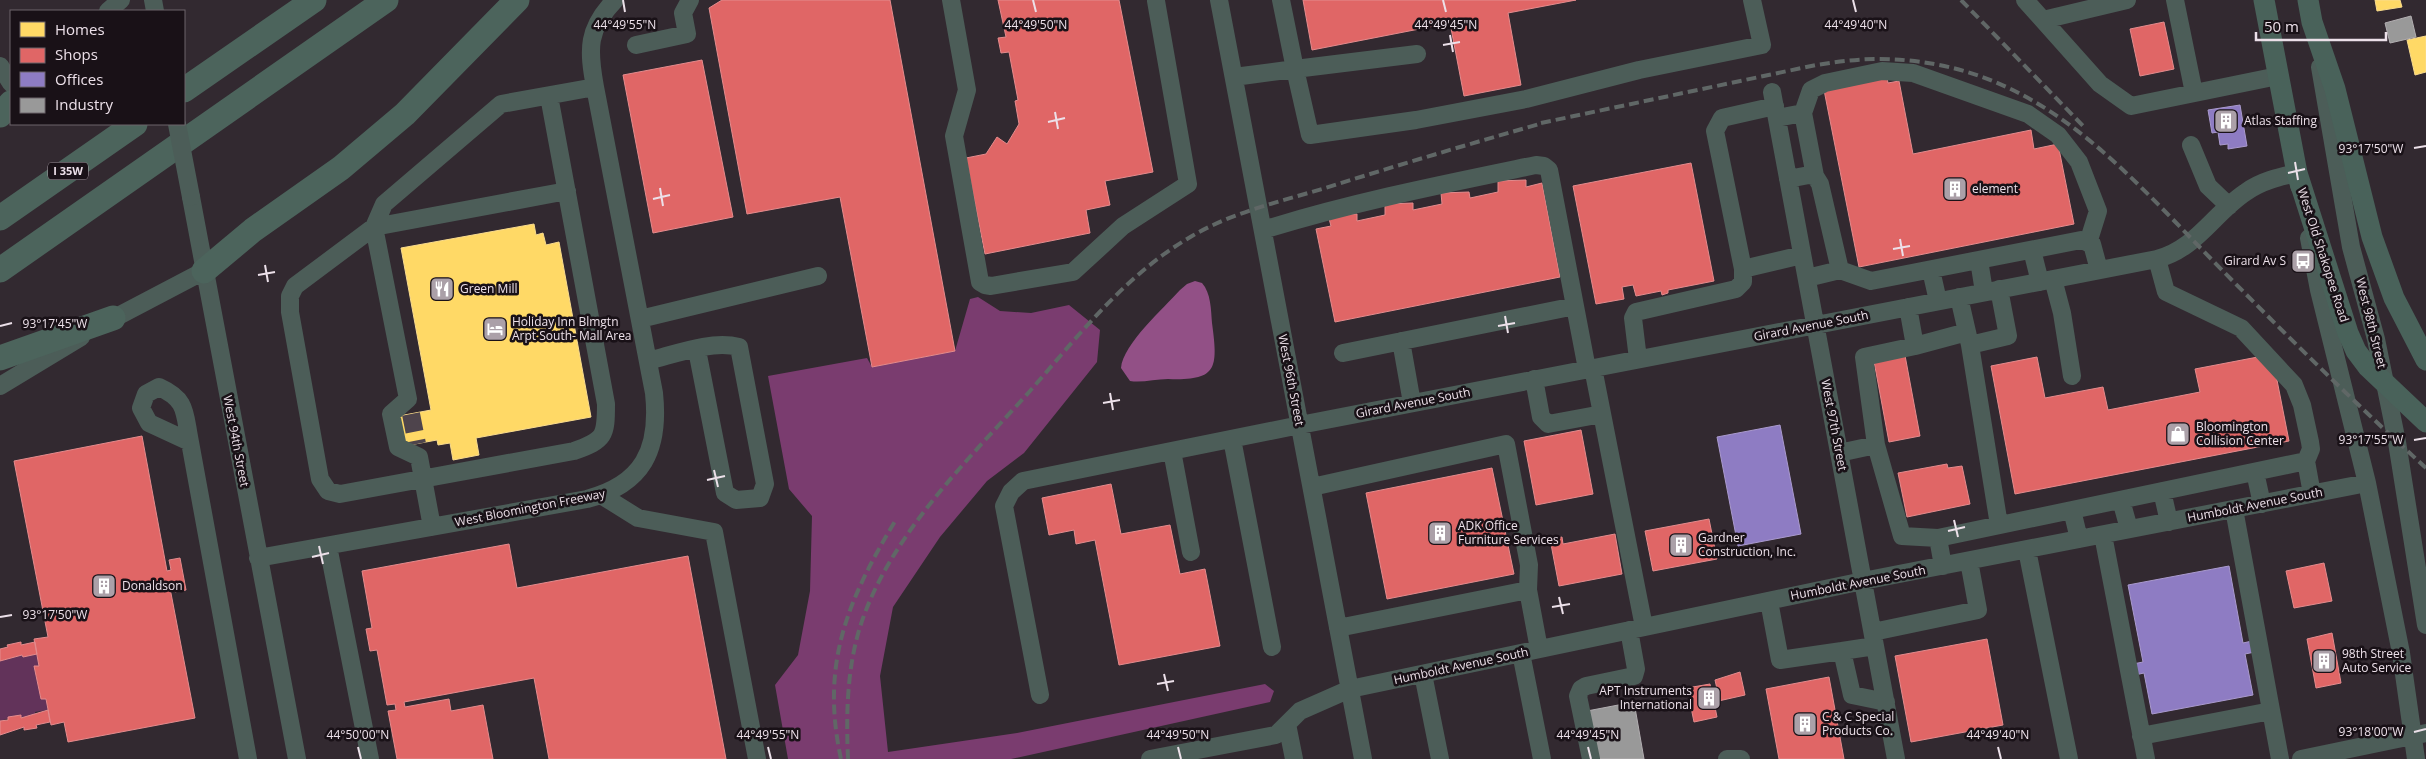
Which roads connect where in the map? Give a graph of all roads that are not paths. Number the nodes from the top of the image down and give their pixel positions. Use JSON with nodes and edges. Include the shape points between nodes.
{"nodes":[{"id":1,"x":121,"y":0,"type":"edge"},
{"id":2,"x":314,"y":0,"type":"edge"},
{"id":3,"x":386,"y":0,"type":"edge"},
{"id":4,"x":518,"y":0,"type":"edge"},
{"id":5,"x":615,"y":0,"type":"edge"},
{"id":6,"x":690,"y":0,"type":"edge"},
{"id":7,"x":951,"y":0,"type":"edge"},
{"id":8,"x":1157,"y":0,"type":"edge"},
{"id":9,"x":1219,"y":0,"type":"edge"},
{"id":10,"x":1281,"y":0,"type":"edge"},
{"id":11,"x":1752,"y":0,"type":"edge"},
{"id":12,"x":2026,"y":0,"type":"edge"},
{"id":13,"x":2127,"y":0,"type":"edge"},
{"id":14,"x":2175,"y":0,"type":"edge"},
{"id":15,"x":2264,"y":0,"type":"edge"},
{"id":16,"x":2308,"y":0,"type":"edge"},
{"id":17,"x":2067,"y":7,"type":"edge"},
{"id":18,"x":109,"y":10,"type":"edge"},
{"id":19,"x":2043,"y":20,"type":"junction"},
{"id":20,"x":2312,"y":22,"type":"junction"},
{"id":21,"x":636,"y":45,"type":"dead end"},
{"id":22,"x":1417,"y":54,"type":"dead end"},
{"id":23,"x":0,"y":66,"type":"edge"},
{"id":24,"x":1294,"y":69,"type":"junction"},
{"id":25,"x":2278,"y":76,"type":"junction"},
{"id":26,"x":1234,"y":77,"type":"junction"},
{"id":27,"x":10,"y":81,"type":"edge"},
{"id":28,"x":595,"y":87,"type":"junction"},
{"id":29,"x":185,"y":89,"type":"edge"},
{"id":30,"x":2194,"y":93,"type":"junction"},
{"id":31,"x":549,"y":96,"type":"junction"},
{"id":32,"x":10,"y":104,"type":"edge"},
{"id":33,"x":1775,"y":105,"type":"junction"},
{"id":34,"x":1802,"y":113,"type":"junction"},
{"id":35,"x":0,"y":115,"type":"edge"},
{"id":36,"x":134,"y":125,"type":"edge"},
{"id":37,"x":177,"y":125,"type":"edge"},
{"id":38,"x":2191,"y":145,"type":"dead end"},
{"id":39,"x":2297,"y":173,"type":"junction"},
{"id":40,"x":1815,"y":176,"type":"junction"},
{"id":41,"x":1788,"y":178,"type":"junction"},
{"id":42,"x":567,"y":191,"type":"junction"},
{"id":43,"x":2229,"y":206,"type":"junction"},
{"id":44,"x":0,"y":218,"type":"edge"},
{"id":45,"x":374,"y":227,"type":"junction"},
{"id":46,"x":1263,"y":230,"type":"junction"},
{"id":47,"x":2088,"y":242,"type":"junction"},
{"id":48,"x":2032,"y":250,"type":"junction"},
{"id":49,"x":1802,"y":255,"type":"junction"},
{"id":50,"x":2157,"y":259,"type":"junction"},
{"id":51,"x":1978,"y":260,"type":"junction"},
{"id":52,"x":1743,"y":268,"type":"junction"},
{"id":53,"x":0,"y":270,"type":"edge"},
{"id":54,"x":1840,"y":270,"type":"junction"},
{"id":55,"x":1931,"y":270,"type":"junction"},
{"id":56,"x":2098,"y":270,"type":"junction"},
{"id":57,"x":204,"y":271,"type":"junction"},
{"id":58,"x":818,"y":276,"type":"dead end"},
{"id":59,"x":1807,"y":278,"type":"junction"},
{"id":60,"x":2046,"y":280,"type":"junction"},
{"id":61,"x":1992,"y":291,"type":"junction"},
{"id":62,"x":1959,"y":297,"type":"junction"},
{"id":63,"x":1938,"y":301,"type":"junction"},
{"id":64,"x":1575,"y":306,"type":"junction"},
{"id":65,"x":1908,"y":307,"type":"junction"},
{"id":66,"x":113,"y":318,"type":"junction"},
{"id":67,"x":640,"y":318,"type":"junction"},
{"id":68,"x":1816,"y":325,"type":"junction"},
{"id":69,"x":1969,"y":339,"type":"junction"},
{"id":70,"x":1401,"y":341,"type":"junction"},
{"id":71,"x":1915,"y":346,"type":"junction"},
{"id":72,"x":696,"y":350,"type":"junction"},
{"id":73,"x":1343,"y":353,"type":"dead end"},
{"id":74,"x":0,"y":358,"type":"edge"},
{"id":75,"x":1638,"y":359,"type":"junction"},
{"id":76,"x":2426,"y":360,"type":"edge"},
{"id":77,"x":648,"y":361,"type":"junction"},
{"id":78,"x":1590,"y":368,"type":"junction"},
{"id":79,"x":2072,"y":376,"type":"dead end"},
{"id":80,"x":1534,"y":379,"type":"junction"},
{"id":81,"x":2384,"y":383,"type":"junction"},
{"id":82,"x":0,"y":386,"type":"edge"},
{"id":83,"x":1412,"y":403,"type":"junction"},
{"id":84,"x":1602,"y":414,"type":"junction"},
{"id":85,"x":2426,"y":422,"type":"edge"},
{"id":86,"x":1300,"y":424,"type":"junction"},
{"id":87,"x":1232,"y":439,"type":"junction"},
{"id":88,"x":190,"y":442,"type":"dead end"},
{"id":89,"x":1876,"y":444,"type":"junction"},
{"id":90,"x":1172,"y":451,"type":"junction"},
{"id":91,"x":1839,"y":453,"type":"junction"},
{"id":92,"x":2306,"y":461,"type":"junction"},
{"id":93,"x":2255,"y":472,"type":"junction"},
{"id":94,"x":423,"y":478,"type":"junction"},
{"id":95,"x":2367,"y":483,"type":"junction"},
{"id":96,"x":1312,"y":487,"type":"junction"},
{"id":97,"x":2162,"y":491,"type":"junction"},
{"id":98,"x":2312,"y":494,"type":"junction"},
{"id":99,"x":601,"y":495,"type":"junction"},
{"id":100,"x":2121,"y":500,"type":"junction"},
{"id":101,"x":2262,"y":504,"type":"junction"},
{"id":102,"x":2234,"y":509,"type":"junction"},
{"id":103,"x":2072,"y":510,"type":"junction"},
{"id":104,"x":2034,"y":518,"type":"junction"},
{"id":105,"x":2169,"y":522,"type":"junction"},
{"id":106,"x":1999,"y":525,"type":"junction"},
{"id":107,"x":432,"y":527,"type":"junction"},
{"id":108,"x":2129,"y":530,"type":"junction"},
{"id":109,"x":2103,"y":535,"type":"junction"},
{"id":110,"x":1938,"y":538,"type":"junction"},
{"id":111,"x":2079,"y":539,"type":"junction"},
{"id":112,"x":328,"y":546,"type":"junction"},
{"id":113,"x":2034,"y":548,"type":"junction"},
{"id":114,"x":1191,"y":552,"type":"dead end"},
{"id":115,"x":258,"y":558,"type":"junction"},
{"id":116,"x":1969,"y":561,"type":"junction"},
{"id":117,"x":1943,"y":566,"type":"junction"},
{"id":118,"x":1864,"y":581,"type":"junction"},
{"id":119,"x":1528,"y":590,"type":"junction"},
{"id":120,"x":1769,"y":601,"type":"junction"},
{"id":121,"x":2426,"y":625,"type":"edge"},
{"id":122,"x":1338,"y":628,"type":"junction"},
{"id":123,"x":1637,"y":629,"type":"junction"},
{"id":124,"x":1874,"y":639,"type":"junction"},
{"id":125,"x":1272,"y":647,"type":"dead end"},
{"id":126,"x":1539,"y":649,"type":"junction"},
{"id":127,"x":1842,"y":651,"type":"junction"},
{"id":128,"x":1521,"y":653,"type":"junction"},
{"id":129,"x":1423,"y":674,"type":"junction"},
{"id":130,"x":1350,"y":689,"type":"junction"},
{"id":131,"x":1040,"y":695,"type":"dead end"},
{"id":132,"x":1886,"y":702,"type":"junction"},
{"id":133,"x":2271,"y":711,"type":"junction"},
{"id":134,"x":1287,"y":724,"type":"junction"},
{"id":135,"x":2419,"y":734,"type":"edge"},
{"id":136,"x":2142,"y":736,"type":"junction"},
{"id":137,"x":2325,"y":757,"type":"edge"},
{"id":138,"x":248,"y":759,"type":"edge"},
{"id":139,"x":297,"y":759,"type":"edge"},
{"id":140,"x":370,"y":759,"type":"edge"},
{"id":141,"x":757,"y":759,"type":"edge"},
{"id":142,"x":1150,"y":759,"type":"edge"},
{"id":143,"x":1294,"y":759,"type":"edge"},
{"id":144,"x":1363,"y":759,"type":"edge"},
{"id":145,"x":1440,"y":759,"type":"edge"},
{"id":146,"x":1542,"y":759,"type":"edge"},
{"id":147,"x":1591,"y":759,"type":"edge"},
{"id":148,"x":1727,"y":759,"type":"edge"},
{"id":149,"x":1741,"y":759,"type":"edge"},
{"id":150,"x":1896,"y":759,"type":"edge"},
{"id":151,"x":2069,"y":759,"type":"edge"},
{"id":152,"x":2146,"y":759,"type":"edge"},
{"id":153,"x":2280,"y":759,"type":"edge"},
{"id":154,"x":2301,"y":759,"type":"edge"},
{"id":155,"x":2416,"y":759,"type":"edge"}],
"edges":[{"from":1,"to":18,"type":"street"},
{"from":2,"to":29,"type":"highway"},
{"from":3,"to":53,"type":"highway"},
{"from":4,"to":57,"type":"highway","via":[[406,114],[341,168],[253,230]]},
{"from":5,"to":28,"type":"street","name":"West Bloomington Freeway","via":[[597,21],[592,36],[590,53]]},
{"from":6,"to":21,"type":"street","via":[[683,13],[687,34]]},
{"from":7,"to":8,"type":"street","via":[[967,90],[954,136],[980,282],[991,286],[1074,272],[1123,226],[1188,184]]},
{"from":9,"to":26,"type":"street","name":"West 96th Street"},
{"from":10,"to":24,"type":"street"},
{"from":11,"to":24,"type":"street","via":[[1762,45],[1639,70],[1526,99],[1416,120],[1310,135]]},
{"from":12,"to":19,"type":"street"},
{"from":13,"to":17,"type":"street"},
{"from":14,"to":30,"type":"street"},
{"from":15,"to":25,"type":"main road","name":"West Old Shakopee Road"},
{"from":16,"to":20,"type":"main road"},
{"from":17,"to":19,"type":"street"},
{"from":19,"to":30,"type":"street","via":[[2100,84],[2131,106]]},
{"from":20,"to":76,"type":"main road","via":[[2335,90],[2372,237],[2394,298]]},
{"from":20,"to":81,"type":"street","name":"West 98th Street","via":[[2352,247]]},
{"from":22,"to":24,"type":"street"},
{"from":23,"to":27,"type":"street"},
{"from":24,"to":26,"type":"street"},
{"from":25,"to":30,"type":"street"},
{"from":25,"to":39,"type":"main road","name":"West Old Shakopee Road"},
{"from":26,"to":46,"type":"street","name":"West 96th Street"},
{"from":28,"to":31,"type":"street"},
{"from":28,"to":67,"type":"street","name":"West Bloomington Freeway"},
{"from":31,"to":42,"type":"street"},
{"from":31,"to":45,"type":"street","via":[[501,104],[384,204]]},
{"from":32,"to":35,"type":"highway"},
{"from":33,"to":34,"type":"street"},
{"from":33,"to":41,"type":"street","name":"West 97th Street"},
{"from":33,"to":52,"type":"street","via":[[1722,118],[1715,131]]},
{"from":34,"to":40,"type":"street"},
{"from":34,"to":47,"type":"street","via":[[1811,90],[1824,83],[1882,71],[1913,73],[2028,114],[2058,135],[2079,162],[2098,210]]},
{"from":36,"to":44,"type":"highway","number":"I 35W"},
{"from":37,"to":57,"type":"street","name":"West 94th Street","bridge":true},
{"from":38,"to":43,"type":"street","via":[[2208,186]]},
{"from":39,"to":43,"type":"street","name":"Girard Avenue South","via":[[2271,179],[2246,191]]},
{"from":39,"to":81,"type":"main road","name":"West Old Shakopee Road","via":[[2356,351]]},
{"from":39,"to":95,"type":"street","via":[[2319,290]]},
{"from":40,"to":41,"type":"street"},
{"from":40,"to":54,"type":"street","via":[[1820,184]]},
{"from":41,"to":49,"type":"street","name":"West 97th Street"},
{"from":42,"to":45,"type":"street"},
{"from":42,"to":94,"type":"street","via":[[606,404],[606,428],[594,444],[574,451]]},
{"from":43,"to":50,"type":"street","name":"Girard Avenue South","via":[[2193,241]]},
{"from":45,"to":94,"type":"street","via":[[410,406],[391,414],[398,447],[418,450]]},
{"from":45,"to":94,"type":"street","via":[[295,286],[290,296],[290,312],[320,479],[328,490],[340,494]]},
{"from":46,"to":64,"type":"street","via":[[1406,192],[1544,166],[1549,170]]},
{"from":46,"to":86,"type":"street","name":"West 96th Street"},
{"from":47,"to":48,"type":"street","via":[[2081,240]]},
{"from":47,"to":56,"type":"street","via":[[2092,244]]},
{"from":48,"to":51,"type":"street"},
{"from":48,"to":60,"type":"street"},
{"from":49,"to":52,"type":"street"},
{"from":49,"to":59,"type":"street","name":"West 97th Street"},
{"from":50,"to":56,"type":"street","name":"Girard Avenue South"},
{"from":50,"to":92,"type":"street","via":[[2166,292],[2241,328],[2294,385],[2310,442]]},
{"from":51,"to":55,"type":"street"},
{"from":51,"to":61,"type":"street"},
{"from":52,"to":75,"type":"street","via":[[1743,282],[1736,290],[1636,312],[1633,318]]},
{"from":54,"to":55,"type":"street","via":[[1871,281]]},
{"from":54,"to":59,"type":"street"},
{"from":55,"to":63,"type":"street"},
{"from":56,"to":60,"type":"street","name":"Girard Avenue South"},
{"from":57,"to":66,"type":"street"},
{"from":57,"to":115,"type":"street","name":"West 94th Street"},
{"from":58,"to":67,"type":"street"},
{"from":59,"to":68,"type":"street","name":"West 97th Street"},
{"from":60,"to":61,"type":"street","name":"Girard Avenue South"},
{"from":60,"to":79,"type":"street","via":[[2062,312]]},
{"from":61,"to":62,"type":"street","name":"Girard Avenue South"},
{"from":61,"to":69,"type":"street","via":[[2008,336]]},
{"from":62,"to":63,"type":"street","name":"Girard Avenue South"},
{"from":62,"to":69,"type":"street"},
{"from":63,"to":65,"type":"street","name":"Girard Avenue South"},
{"from":64,"to":70,"type":"street"},
{"from":64,"to":78,"type":"street"},
{"from":65,"to":68,"type":"street","name":"Girard Avenue South"},
{"from":65,"to":71,"type":"street"},
{"from":66,"to":74,"type":"highway"},
{"from":66,"to":82,"type":"street"},
{"from":67,"to":77,"type":"street","name":"West Bloomington Freeway"},
{"from":68,"to":75,"type":"street","name":"Girard Avenue South"},
{"from":68,"to":91,"type":"street","name":"West 97th Street"},
{"from":69,"to":71,"type":"street"},
{"from":69,"to":106,"type":"street"},
{"from":70,"to":73,"type":"street"},
{"from":70,"to":83,"type":"street"},
{"from":71,"to":89,"type":"street","via":[[1864,357]]},
{"from":72,"to":72,"type":"street","via":[[725,344],[739,347],[765,484],[760,498],[736,500],[725,493]]},
{"from":72,"to":77,"type":"street"},
{"from":75,"to":78,"type":"street","name":"Girard Avenue South"},
{"from":77,"to":99,"type":"street","name":"West Bloomington Freeway","via":[[656,413],[650,450],[634,476],[622,486]]},
{"from":78,"to":80,"type":"street","name":"Girard Avenue South"},
{"from":78,"to":84,"type":"street"},
{"from":80,"to":83,"type":"street","name":"Girard Avenue South"},
{"from":80,"to":84,"type":"street","via":[[1541,417],[1548,424]]},
{"from":81,"to":85,"type":"main road","name":"West Old Shakopee Road"},
{"from":81,"to":121,"type":"street","name":"West 98th Street","via":[[2397,442]]},
{"from":83,"to":86,"type":"street","name":"Girard Avenue South"},
{"from":84,"to":123,"type":"street"},
{"from":86,"to":87,"type":"street","name":"Girard Avenue South"},
{"from":86,"to":96,"type":"street","name":"West 96th Street"},
{"from":87,"to":90,"type":"street","name":"Girard Avenue South"},
{"from":87,"to":125,"type":"street"},
{"from":88,"to":138,"type":"street"},
{"from":89,"to":91,"type":"street"},
{"from":89,"to":110,"type":"street","via":[[1902,536]]},
{"from":90,"to":114,"type":"street"},
{"from":90,"to":131,"type":"street","name":"Girard Avenue South","via":[[1023,481],[1011,492],[1004,506]]},
{"from":91,"to":118,"type":"street","name":"West 97th Street"},
{"from":92,"to":93,"type":"street"},
{"from":92,"to":98,"type":"street"},
{"from":93,"to":97,"type":"street"},
{"from":93,"to":101,"type":"street"},
{"from":94,"to":107,"type":"street"},
{"from":95,"to":98,"type":"street","name":"Humboldt Avenue South"},
{"from":95,"to":135,"type":"street"},
{"from":96,"to":119,"type":"street","via":[[1506,444],[1529,565]]},
{"from":96,"to":122,"type":"street","name":"West 96th Street"},
{"from":97,"to":100,"type":"street"},
{"from":97,"to":105,"type":"street"},
{"from":98,"to":101,"type":"street","name":"Humboldt Avenue South"},
{"from":99,"to":107,"type":"street","name":"West Bloomington Freeway"},
{"from":99,"to":141,"type":"street","via":[[638,518],[714,532]]},
{"from":100,"to":103,"type":"street"},
{"from":100,"to":108,"type":"street"},
{"from":101,"to":102,"type":"street","name":"Humboldt Avenue South"},
{"from":102,"to":105,"type":"street","name":"Humboldt Avenue South"},
{"from":102,"to":133,"type":"street"},
{"from":103,"to":104,"type":"street"},
{"from":103,"to":111,"type":"street"},
{"from":104,"to":106,"type":"street"},
{"from":104,"to":113,"type":"street"},
{"from":105,"to":108,"type":"street","name":"Humboldt Avenue South"},
{"from":106,"to":110,"type":"street"},
{"from":107,"to":112,"type":"street","name":"West Bloomington Freeway"},
{"from":108,"to":109,"type":"street","name":"Humboldt Avenue South"},
{"from":109,"to":111,"type":"street","name":"Humboldt Avenue South"},
{"from":109,"to":136,"type":"street"},
{"from":110,"to":117,"type":"street"},
{"from":111,"to":113,"type":"street","name":"Humboldt Avenue South"},
{"from":112,"to":115,"type":"street","name":"West Bloomington Freeway"},
{"from":112,"to":140,"type":"street"},
{"from":113,"to":116,"type":"street","name":"Humboldt Avenue South"},
{"from":113,"to":151,"type":"street"},
{"from":115,"to":139,"type":"street","name":"West 94th Street"},
{"from":116,"to":117,"type":"street","name":"Humboldt Avenue South"},
{"from":116,"to":124,"type":"street","via":[[1978,610]]},
{"from":117,"to":118,"type":"street","name":"Humboldt Avenue South"},
{"from":118,"to":120,"type":"street","name":"Humboldt Avenue South"},
{"from":118,"to":124,"type":"street","name":"West 97th Street"},
{"from":119,"to":122,"type":"street"},
{"from":119,"to":126,"type":"street"},
{"from":120,"to":123,"type":"street","name":"Humboldt Avenue South"},
{"from":120,"to":127,"type":"street","via":[[1780,660]]},
{"from":122,"to":130,"type":"street","name":"West 96th Street"},
{"from":123,"to":126,"type":"street","name":"Humboldt Avenue South"},
{"from":123,"to":147,"type":"street","via":[[1634,676],[1586,686],[1581,688],[1578,696]]},
{"from":124,"to":127,"type":"street"},
{"from":124,"to":132,"type":"street","name":"West 97th Street"},
{"from":126,"to":128,"type":"street","name":"Humboldt Avenue South"},
{"from":127,"to":132,"type":"street","via":[[1852,695]]},
{"from":128,"to":129,"type":"street","name":"Humboldt Avenue South"},
{"from":128,"to":146,"type":"street"},
{"from":129,"to":130,"type":"street","name":"Humboldt Avenue South"},
{"from":129,"to":145,"type":"street"},
{"from":130,"to":134,"type":"street","name":"Humboldt Avenue South","via":[[1300,711]]},
{"from":130,"to":144,"type":"street","name":"West 96th Street"},
{"from":132,"to":150,"type":"street","name":"West 97th Street"},
{"from":133,"to":136,"type":"street"},
{"from":133,"to":153,"type":"street"},
{"from":134,"to":142,"type":"street","name":"Humboldt Avenue South","via":[[1276,734]]},
{"from":134,"to":143,"type":"street"},
{"from":135,"to":137,"type":"street"},
{"from":135,"to":155,"type":"street"},
{"from":136,"to":152,"type":"street"},
{"from":137,"to":154,"type":"street"},
{"from":148,"to":149,"type":"street"}]}
